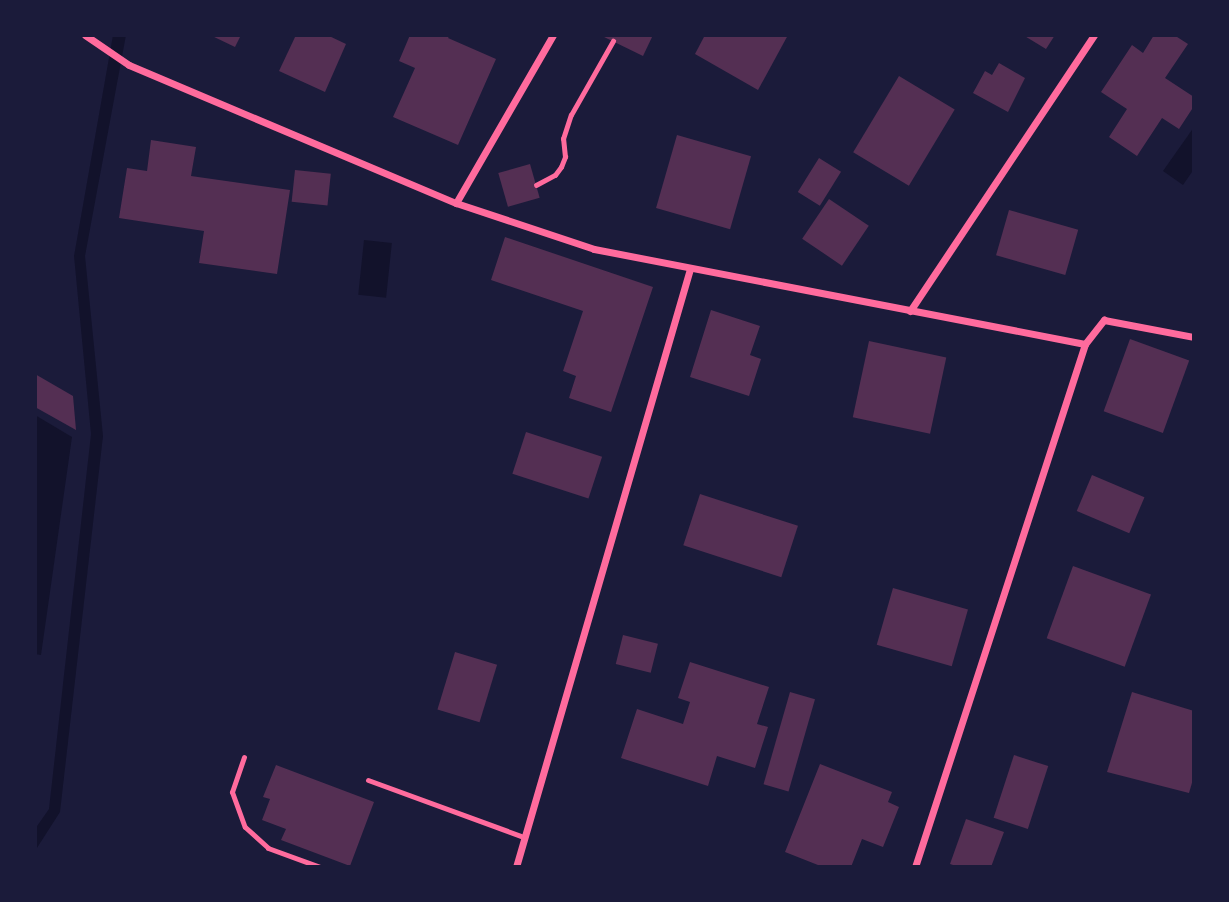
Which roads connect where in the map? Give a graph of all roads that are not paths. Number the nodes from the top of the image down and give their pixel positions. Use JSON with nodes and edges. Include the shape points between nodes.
{"nodes":[{"id":1,"x":85,"y":35,"type":"edge"},
{"id":2,"x":553,"y":35,"type":"edge"},
{"id":3,"x":1094,"y":35,"type":"edge"},
{"id":4,"x":456,"y":203,"type":"junction"},
{"id":5,"x":690,"y":269,"type":"junction"},
{"id":6,"x":910,"y":311,"type":"junction"},
{"id":7,"x":1194,"y":337,"type":"edge"},
{"id":8,"x":1085,"y":344,"type":"junction"},
{"id":9,"x":244,"y":757,"type":"dead end"},
{"id":10,"x":369,"y":780,"type":"dead end"},
{"id":11,"x":524,"y":837,"type":"junction"},
{"id":12,"x":320,"y":867,"type":"edge"},
{"id":13,"x":516,"y":867,"type":"edge"},
{"id":14,"x":915,"y":867,"type":"edge"}],
"edges":[{"from":1,"to":4,"type":"street","via":[[129,65]]},
{"from":2,"to":4,"type":"street"},
{"from":3,"to":6,"type":"street"},
{"from":4,"to":5,"type":"street","via":[[594,249]]},
{"from":5,"to":6,"type":"street"},
{"from":5,"to":11,"type":"street"},
{"from":6,"to":8,"type":"street"},
{"from":7,"to":8,"type":"street","via":[[1104,320]]},
{"from":8,"to":14,"type":"street"},
{"from":9,"to":12,"type":"lane","via":[[232,792],[245,827],[268,848]]},
{"from":10,"to":11,"type":"lane"},
{"from":11,"to":13,"type":"street"}]}
